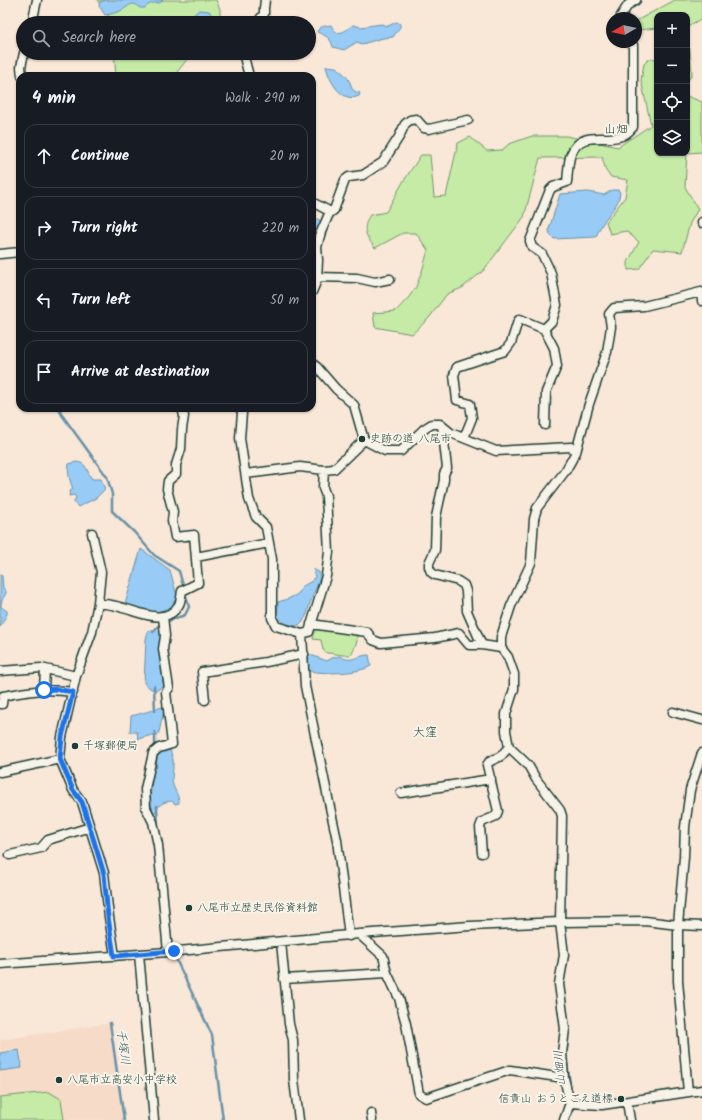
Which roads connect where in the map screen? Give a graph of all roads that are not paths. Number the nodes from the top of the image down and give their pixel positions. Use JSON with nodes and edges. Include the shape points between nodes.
{"nodes":[{"id":1,"x":37,"y":0,"type":"edge"},
{"id":2,"x":265,"y":0,"type":"edge"},
{"id":3,"x":636,"y":0,"type":"edge"},
{"id":4,"x":624,"y":12,"type":"edge"},
{"id":5,"x":34,"y":16,"type":"edge"},
{"id":6,"x":262,"y":16,"type":"edge"},
{"id":7,"x":633,"y":48,"type":"edge"},
{"id":8,"x":22,"y":60,"type":"edge"},
{"id":9,"x":245,"y":60,"type":"edge"},
{"id":10,"x":22,"y":72,"type":"edge"},
{"id":11,"x":248,"y":72,"type":"edge"},
{"id":12,"x":468,"y":120,"type":"dead end"},
{"id":13,"x":316,"y":204,"type":"edge"},
{"id":14,"x":331,"y":212,"type":"junction"},
{"id":15,"x":16,"y":252,"type":"edge"},
{"id":16,"x":0,"y":254,"type":"edge"},
{"id":17,"x":317,"y":277,"type":"junction"},
{"id":18,"x":390,"y":279,"type":"dead end"},
{"id":19,"x":316,"y":280,"type":"edge"},
{"id":20,"x":702,"y":301,"type":"edge"},
{"id":21,"x":544,"y":329,"type":"junction"},
{"id":22,"x":316,"y":366,"type":"edge"},
{"id":23,"x":183,"y":412,"type":"edge"},
{"id":24,"x":242,"y":412,"type":"edge"},
{"id":25,"x":545,"y":425,"type":"dead end"},
{"id":26,"x":442,"y":426,"type":"junction"},
{"id":27,"x":464,"y":438,"type":"junction"},
{"id":28,"x":364,"y":440,"type":"junction"},
{"id":29,"x":576,"y":452,"type":"junction"},
{"id":30,"x":324,"y":470,"type":"junction"},
{"id":31,"x":246,"y":474,"type":"junction"},
{"id":32,"x":92,"y":533,"type":"dead end"},
{"id":33,"x":269,"y":543,"type":"junction"},
{"id":34,"x":196,"y":557,"type":"junction"},
{"id":35,"x":98,"y":603,"type":"junction"},
{"id":36,"x":163,"y":616,"type":"junction"},
{"id":37,"x":311,"y":624,"type":"junction"},
{"id":38,"x":302,"y":634,"type":"junction"},
{"id":39,"x":482,"y":645,"type":"junction"},
{"id":40,"x":501,"y":648,"type":"junction"},
{"id":41,"x":304,"y":654,"type":"junction"},
{"id":42,"x":46,"y":670,"type":"junction"},
{"id":43,"x":0,"y":671,"type":"edge"},
{"id":44,"x":76,"y":676,"type":"junction"},
{"id":45,"x":44,"y":690,"type":"junction"},
{"id":46,"x":73,"y":692,"type":"junction"},
{"id":47,"x":205,"y":700,"type":"dead end"},
{"id":48,"x":0,"y":704,"type":"edge"},
{"id":49,"x":673,"y":712,"type":"dead end"},
{"id":50,"x":702,"y":720,"type":"edge"},
{"id":51,"x":509,"y":747,"type":"junction"},
{"id":52,"x":702,"y":753,"type":"edge"},
{"id":53,"x":60,"y":759,"type":"junction"},
{"id":54,"x":0,"y":772,"type":"edge"},
{"id":55,"x":490,"y":779,"type":"junction"},
{"id":56,"x":401,"y":793,"type":"dead end"},
{"id":57,"x":90,"y":827,"type":"junction"},
{"id":58,"x":482,"y":853,"type":"dead end"},
{"id":59,"x":10,"y":855,"type":"dead end"},
{"id":60,"x":560,"y":922,"type":"junction"},
{"id":61,"x":678,"y":925,"type":"junction"},
{"id":62,"x":702,"y":926,"type":"edge"},
{"id":63,"x":359,"y":934,"type":"junction"},
{"id":64,"x":349,"y":936,"type":"junction"},
{"id":65,"x":281,"y":942,"type":"junction"},
{"id":66,"x":171,"y":952,"type":"junction"},
{"id":67,"x":139,"y":954,"type":"junction"},
{"id":68,"x":114,"y":956,"type":"junction"},
{"id":69,"x":0,"y":964,"type":"edge"},
{"id":70,"x":387,"y":973,"type":"junction"},
{"id":71,"x":284,"y":979,"type":"junction"},
{"id":72,"x":564,"y":1078,"type":"junction"},
{"id":73,"x":702,"y":1090,"type":"edge"},
{"id":74,"x":688,"y":1092,"type":"junction"},
{"id":75,"x":627,"y":1102,"type":"junction"},
{"id":76,"x":570,"y":1103,"type":"junction"},
{"id":77,"x":154,"y":1120,"type":"edge"},
{"id":78,"x":299,"y":1120,"type":"edge"},
{"id":79,"x":564,"y":1120,"type":"edge"},
{"id":80,"x":630,"y":1120,"type":"edge"}],
"edges":[{"from":1,"to":5,"type":"street"},
{"from":2,"to":6,"type":"street"},
{"from":3,"to":4,"type":"street"},
{"from":7,"to":21,"type":"street","via":[[633,127],[628,133],[618,137],[589,138],[577,145],[571,155],[567,182],[550,190],[530,240],[532,247],[542,254],[551,273],[557,305],[552,321]]},
{"from":8,"to":10,"type":"street"},
{"from":9,"to":11,"type":"street"},
{"from":12,"to":14,"type":"street","via":[[429,129],[424,128],[416,119],[410,120],[405,124],[383,162],[363,175],[345,180]]},
{"from":13,"to":14,"type":"street"},
{"from":14,"to":17,"type":"street","via":[[317,247]]},
{"from":15,"to":16,"type":"street"},
{"from":17,"to":18,"type":"street","via":[[358,278],[375,282]]},
{"from":17,"to":19,"type":"street"},
{"from":20,"to":29,"type":"street","via":[[701,292],[644,306],[614,308],[609,314],[611,327],[607,352]]},
{"from":21,"to":25,"type":"street","via":[[554,348],[557,366],[546,392]]},
{"from":21,"to":27,"type":"street","via":[[520,319],[511,343],[505,351],[457,367],[454,374],[457,400],[470,404],[472,418]]},
{"from":22,"to":28,"type":"street","via":[[354,405]]},
{"from":23,"to":34,"type":"street","via":[[181,449],[176,474],[168,481],[167,489],[173,512],[175,537],[194,535]]},
{"from":24,"to":31,"type":"street","via":[[240,438]]},
{"from":26,"to":27,"type":"street"},
{"from":26,"to":28,"type":"street","via":[[432,424],[401,451],[385,451]]},
{"from":26,"to":39,"type":"street","via":[[447,468],[436,517],[435,550],[429,567],[435,575],[464,585],[467,611]]},
{"from":27,"to":29,"type":"street","via":[[496,451],[572,447]]},
{"from":28,"to":30,"type":"street","via":[[334,469]]},
{"from":29,"to":40,"type":"street","via":[[566,470],[537,508],[531,563],[509,612],[501,636]]},
{"from":30,"to":31,"type":"street","via":[[300,467]]},
{"from":30,"to":37,"type":"street","via":[[323,488],[326,496],[329,552],[326,576]]},
{"from":31,"to":33,"type":"street","via":[[249,499],[256,517],[266,527]]},
{"from":32,"to":35,"type":"street","via":[[101,572]]},
{"from":33,"to":34,"type":"street"},
{"from":33,"to":38,"type":"street","via":[[272,559],[272,618],[276,626]]},
{"from":34,"to":36,"type":"street","via":[[198,583],[182,591],[178,606]]},
{"from":35,"to":36,"type":"street","via":[[147,616]]},
{"from":35,"to":44,"type":"street","via":[[92,632]]},
{"from":36,"to":66,"type":"street","via":[[163,649],[169,688],[166,692],[172,744],[153,753],[145,789],[146,808],[153,822],[158,845]]},
{"from":37,"to":38,"type":"street","via":[[309,632]]},
{"from":37,"to":39,"type":"street","via":[[366,632],[373,640],[381,643],[459,633],[469,645]]},
{"from":38,"to":41,"type":"street"},
{"from":39,"to":40,"type":"street"},
{"from":40,"to":51,"type":"street","via":[[508,657],[514,674],[514,689],[506,714]]},
{"from":41,"to":47,"type":"street","via":[[202,672]]},
{"from":41,"to":64,"type":"street","via":[[305,686],[337,840]]},
{"from":42,"to":43,"type":"street","via":[[41,668]]},
{"from":42,"to":44,"type":"street"},
{"from":42,"to":45,"type":"street"},
{"from":44,"to":46,"type":"street"},
{"from":45,"to":46,"type":"street"},
{"from":45,"to":48,"type":"street","via":[[3,696]]},
{"from":46,"to":53,"type":"street","via":[[62,737]]},
{"from":49,"to":50,"type":"street"},
{"from":51,"to":55,"type":"street","via":[[487,765]]},
{"from":51,"to":60,"type":"street","via":[[528,765],[562,816]]},
{"from":52,"to":61,"type":"street","via":[[690,790]]},
{"from":53,"to":54,"type":"street"},
{"from":53,"to":57,"type":"street","via":[[73,790],[82,802]]},
{"from":55,"to":56,"type":"street"},
{"from":55,"to":58,"type":"street","via":[[498,811],[496,816],[482,822],[480,827]]},
{"from":57,"to":59,"type":"street","via":[[48,840],[41,848]]},
{"from":57,"to":68,"type":"street","via":[[104,874]]},
{"from":60,"to":61,"type":"street","via":[[645,921]]},
{"from":60,"to":63,"type":"street"},
{"from":60,"to":72,"type":"street","via":[[564,955],[559,984],[565,1030],[562,1053]]},
{"from":61,"to":62,"type":"street"},
{"from":61,"to":74,"type":"street","via":[[678,981]]},
{"from":63,"to":64,"type":"street"},
{"from":63,"to":70,"type":"street","via":[[383,956]]},
{"from":64,"to":65,"type":"street"},
{"from":65,"to":66,"type":"street"},
{"from":65,"to":71,"type":"street"},
{"from":66,"to":67,"type":"street"},
{"from":67,"to":68,"type":"street"},
{"from":67,"to":77,"type":"street"},
{"from":68,"to":69,"type":"street"},
{"from":70,"to":71,"type":"street"},
{"from":70,"to":72,"type":"street","via":[[399,998],[406,1024],[419,1094],[426,1098],[510,1070]]},
{"from":71,"to":78,"type":"street","via":[[293,1040]]},
{"from":72,"to":76,"type":"street"},
{"from":73,"to":74,"type":"street"},
{"from":74,"to":75,"type":"street"},
{"from":75,"to":76,"type":"street","via":[[602,1105]]},
{"from":75,"to":80,"type":"street"},
{"from":76,"to":79,"type":"street"}]}
